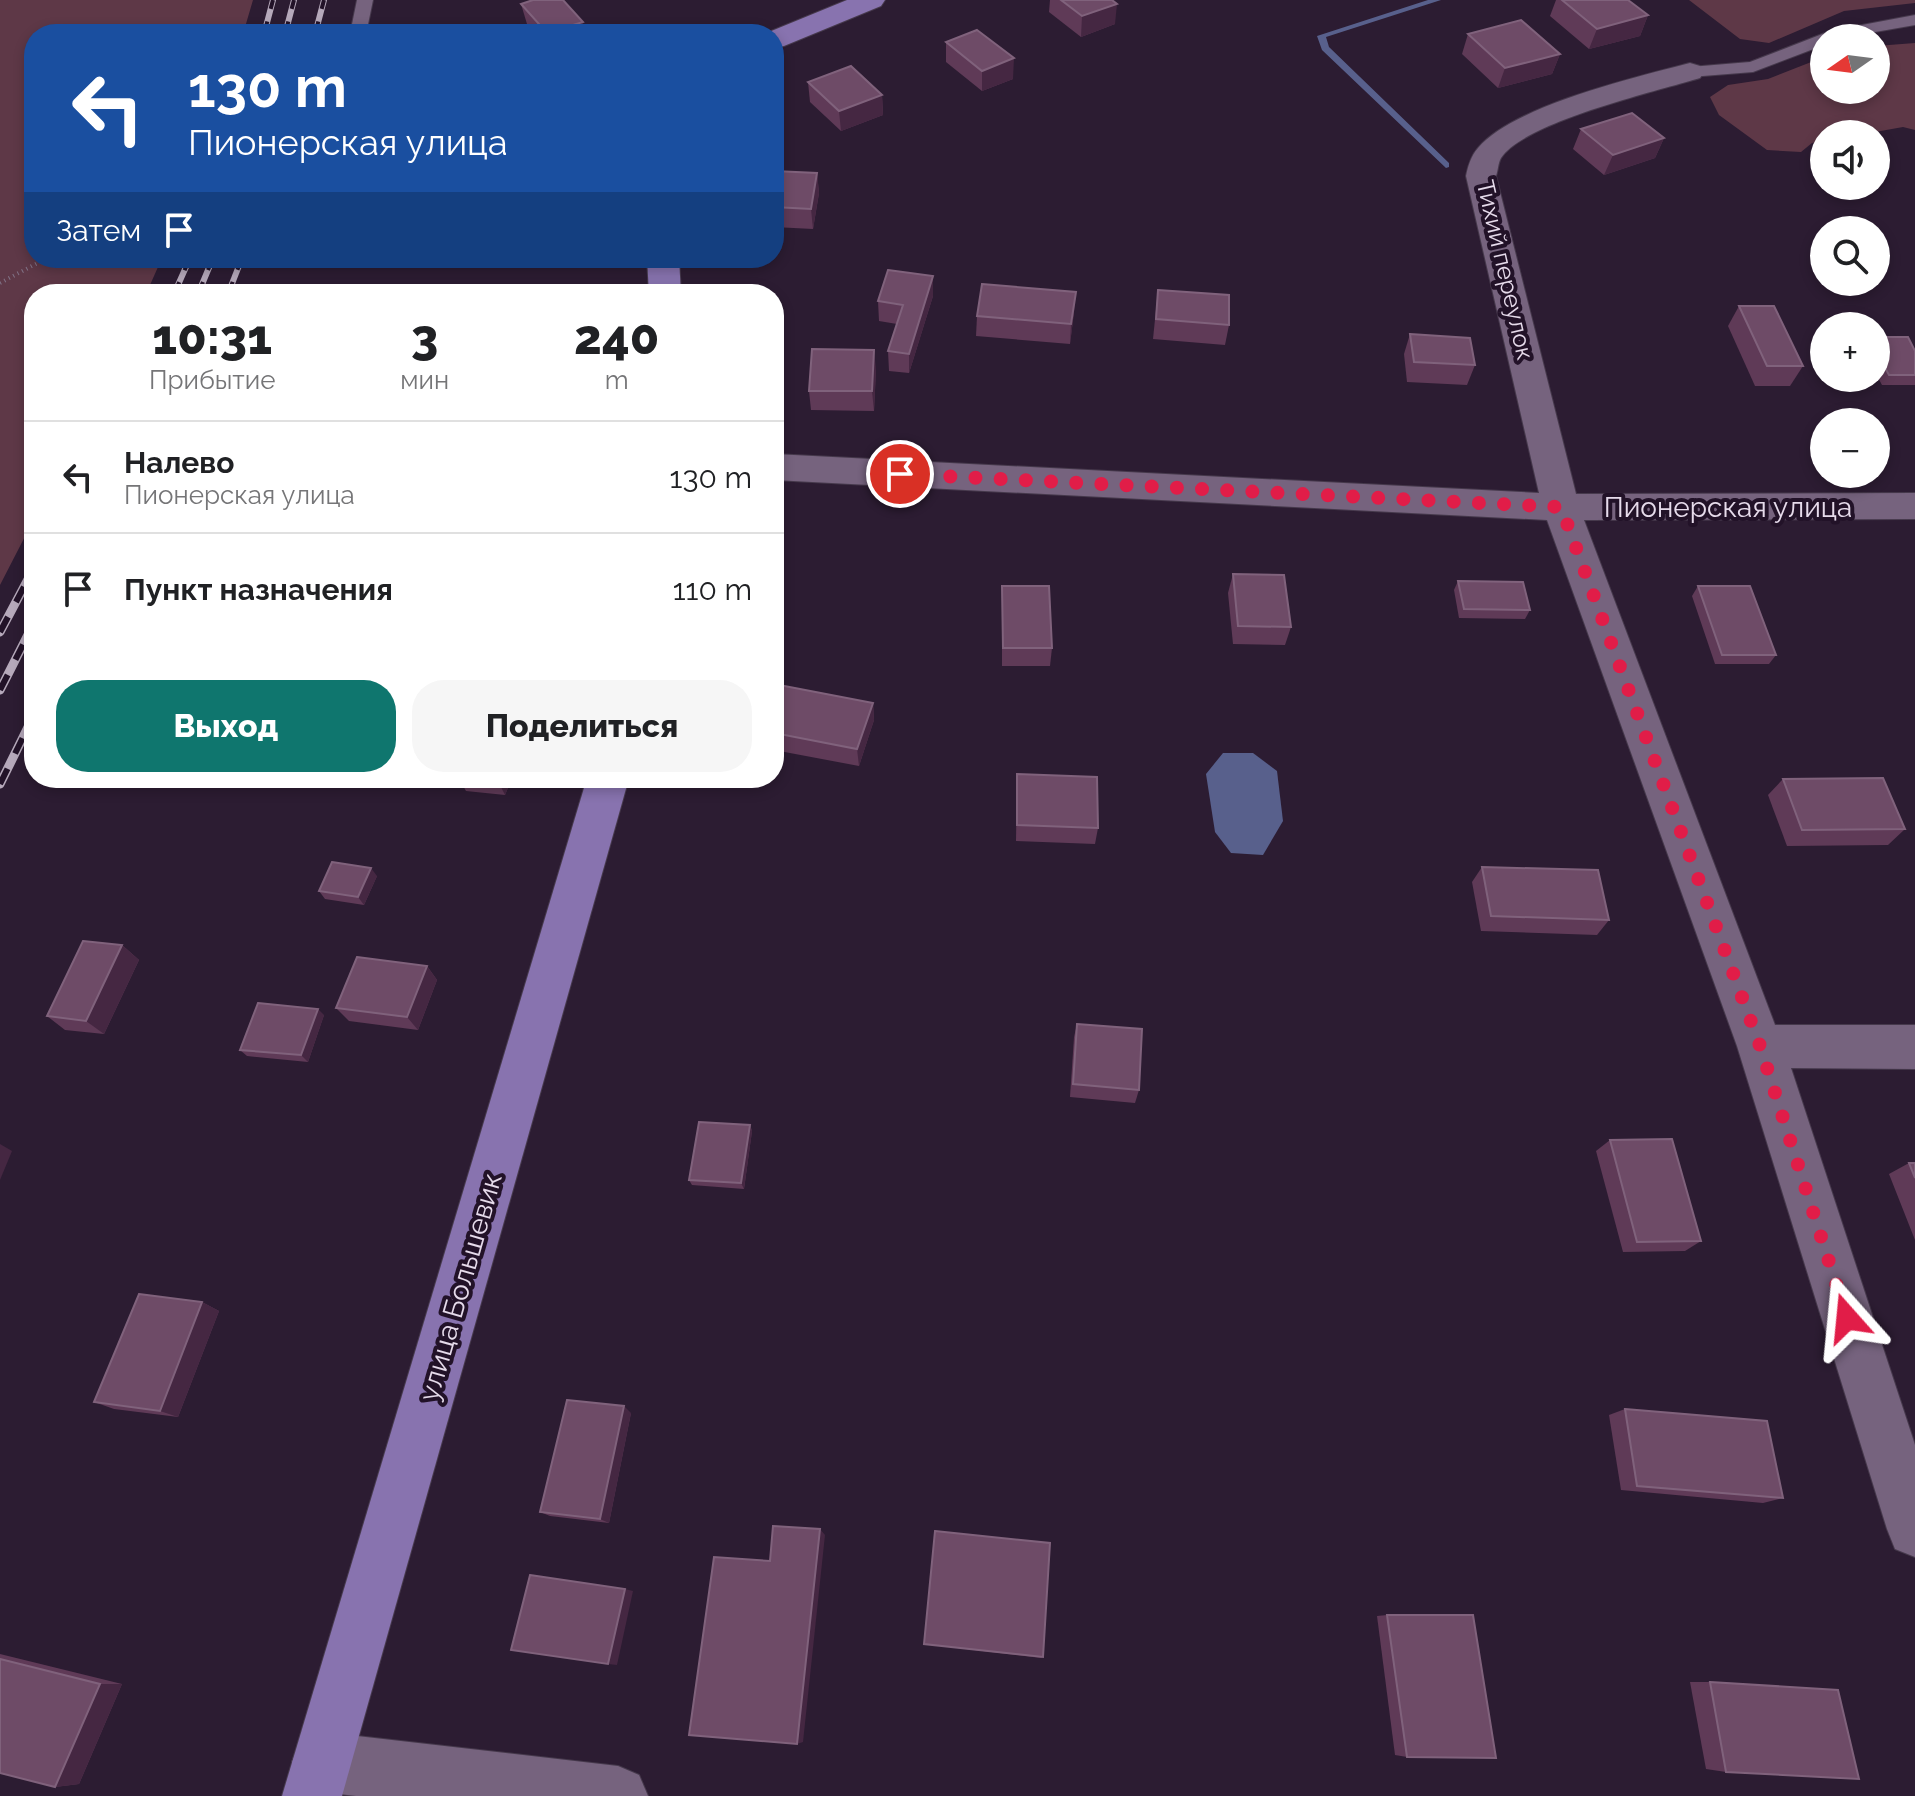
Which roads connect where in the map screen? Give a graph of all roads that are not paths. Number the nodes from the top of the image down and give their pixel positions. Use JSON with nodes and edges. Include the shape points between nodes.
{"nodes":[{"id":1,"x":365,"y":0,"type":"edge"},
{"id":2,"x":871,"y":0,"type":"edge"},
{"id":3,"x":1915,"y":20,"type":"edge"},
{"id":4,"x":360,"y":24,"type":"edge"},
{"id":5,"x":784,"y":36,"type":"edge"},
{"id":6,"x":1690,"y":72,"type":"joint"},
{"id":7,"x":784,"y":468,"type":"edge"},
{"id":8,"x":1915,"y":506,"type":"edge"},
{"id":9,"x":1561,"y":507,"type":"junction"},
{"id":10,"x":605,"y":788,"type":"edge"},
{"id":11,"x":1760,"y":1046,"type":"junction"},
{"id":12,"x":1915,"y":1047,"type":"edge"},
{"id":13,"x":1915,"y":1529,"type":"edge"},
{"id":14,"x":317,"y":1779,"type":"edge"},
{"id":15,"x":618,"y":1796,"type":"edge"}],
"edges":[{"from":1,"to":4,"type":"lane"},
{"from":2,"to":5,"type":"main road"},
{"from":3,"to":6,"type":"lane","via":[[1836,34],[1753,67]]},
{"from":6,"to":9,"type":"street","name":"Тихий переулок","via":[[1513,133],[1488,154],[1481,176]]},
{"from":7,"to":9,"type":"street","name":"Пионерская улица"},
{"from":8,"to":9,"type":"street","name":"Пионерская улица"},
{"from":9,"to":11,"type":"street","name":"Тихий переулок"},
{"from":10,"to":14,"type":"main road","name":"улица Большевик"},
{"from":11,"to":12,"type":"street"},
{"from":11,"to":13,"type":"street","name":"Тихий переулок"},
{"from":14,"to":15,"type":"street"}]}
